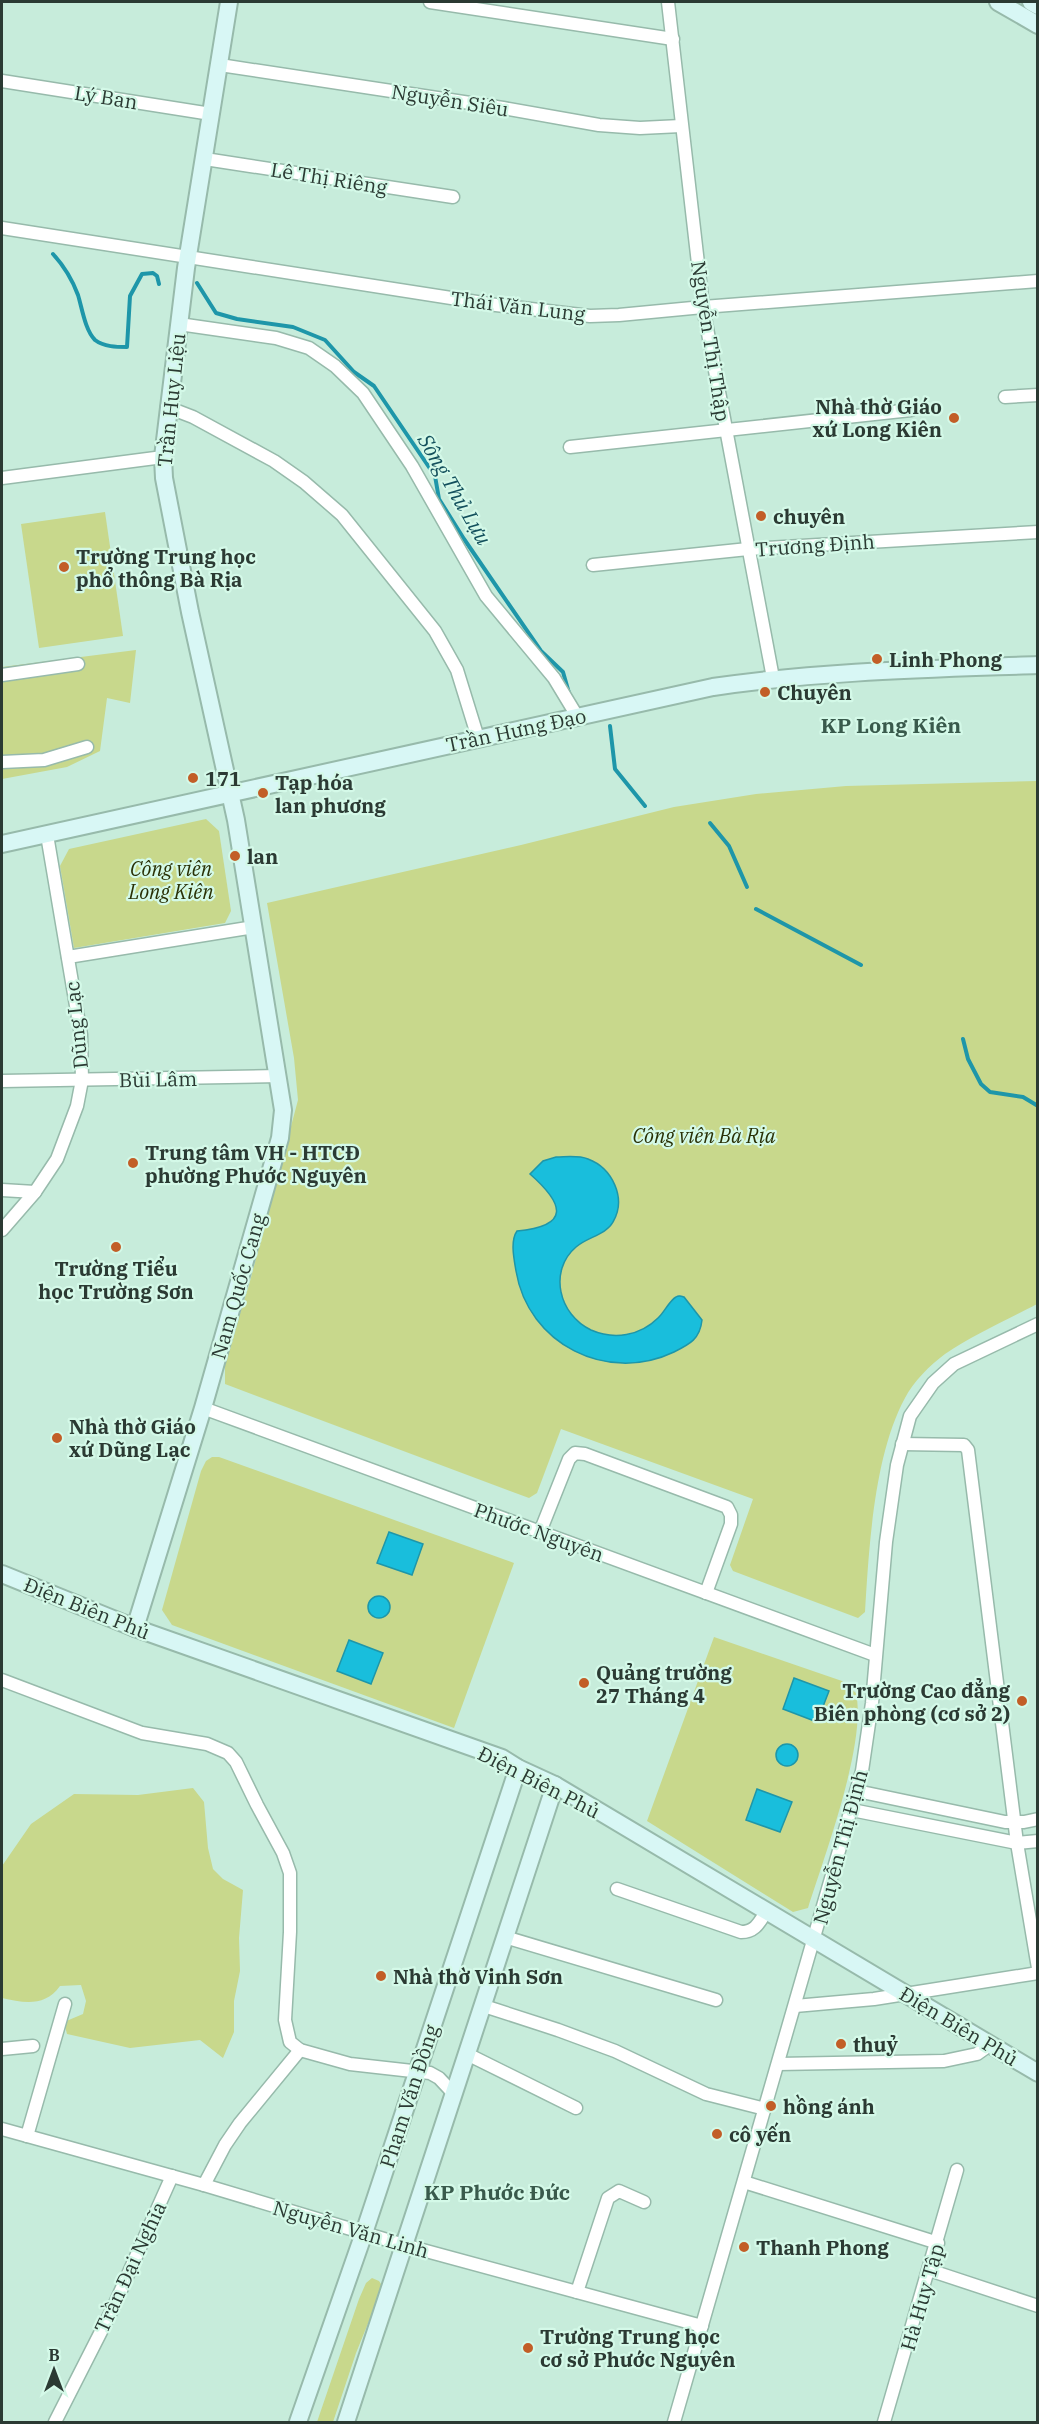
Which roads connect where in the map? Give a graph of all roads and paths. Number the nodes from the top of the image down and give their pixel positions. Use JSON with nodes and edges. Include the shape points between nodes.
{"nodes":[{"id":1,"x":229,"y":2,"type":"edge"},
{"id":2,"x":430,"y":2,"type":"edge"},
{"id":3,"x":668,"y":2,"type":"edge"},
{"id":4,"x":998,"y":2,"type":"edge"},
{"id":5,"x":1031,"y":2,"type":"edge"},
{"id":6,"x":1038,"y":6,"type":"edge"},
{"id":7,"x":1038,"y":25,"type":"edge"},
{"id":8,"x":672,"y":39,"type":"junction"},
{"id":9,"x":220,"y":65,"type":"junction"},
{"id":10,"x":2,"y":81,"type":"edge"},
{"id":11,"x":211,"y":114,"type":"junction"},
{"id":12,"x":681,"y":126,"type":"junction"},
{"id":13,"x":205,"y":159,"type":"junction"},
{"id":14,"x":453,"y":196,"type":"dead end"},
{"id":15,"x":2,"y":228,"type":"edge"},
{"id":16,"x":189,"y":256,"type":"junction"},
{"id":17,"x":1038,"y":281,"type":"edge"},
{"id":18,"x":703,"y":307,"type":"junction"},
{"id":19,"x":179,"y":324,"type":"junction"},
{"id":20,"x":1038,"y":395,"type":"edge"},
{"id":21,"x":1005,"y":397,"type":"dead end"},
{"id":22,"x":167,"y":407,"type":"junction"},
{"id":23,"x":912,"y":410,"type":"dead end"},
{"id":24,"x":725,"y":430,"type":"junction"},
{"id":25,"x":570,"y":447,"type":"dead end"},
{"id":26,"x":163,"y":457,"type":"junction"},
{"id":27,"x":2,"y":478,"type":"edge"},
{"id":28,"x":1038,"y":532,"type":"edge"},
{"id":29,"x":748,"y":549,"type":"junction"},
{"id":30,"x":593,"y":565,"type":"dead end"},
{"id":31,"x":78,"y":664,"type":"dead end"},
{"id":32,"x":1038,"y":665,"type":"edge"},
{"id":33,"x":2,"y":675,"type":"edge"},
{"id":34,"x":773,"y":678,"type":"junction"},
{"id":35,"x":577,"y":716,"type":"junction"},
{"id":36,"x":478,"y":738,"type":"junction"},
{"id":37,"x":87,"y":747,"type":"dead end"},
{"id":38,"x":2,"y":762,"type":"edge"},
{"id":39,"x":231,"y":795,"type":"junction"},
{"id":40,"x":47,"y":835,"type":"junction"},
{"id":41,"x":2,"y":844,"type":"edge"},
{"id":42,"x":254,"y":927,"type":"junction"},
{"id":43,"x":68,"y":957,"type":"junction"},
{"id":44,"x":279,"y":1076,"type":"junction"},
{"id":45,"x":82,"y":1080,"type":"junction"},
{"id":46,"x":2,"y":1081,"type":"edge"},
{"id":47,"x":2,"y":1190,"type":"edge"},
{"id":48,"x":35,"y":1192,"type":"junction"},
{"id":49,"x":2,"y":1230,"type":"edge"},
{"id":50,"x":1038,"y":1323,"type":"edge"},
{"id":51,"x":203,"y":1408,"type":"junction"},
{"id":52,"x":902,"y":1444,"type":"junction"},
{"id":53,"x":540,"y":1532,"type":"junction"},
{"id":54,"x":2,"y":1574,"type":"edge"},
{"id":55,"x":706,"y":1593,"type":"junction"},
{"id":56,"x":135,"y":1628,"type":"junction"},
{"id":57,"x":875,"y":1655,"type":"junction"},
{"id":58,"x":2,"y":1680,"type":"edge"},
{"id":59,"x":518,"y":1768,"type":"junction"},
{"id":60,"x":555,"y":1785,"type":"junction"},
{"id":61,"x":856,"y":1791,"type":"junction"},
{"id":62,"x":852,"y":1810,"type":"junction"},
{"id":63,"x":1038,"y":1819,"type":"edge"},
{"id":64,"x":1015,"y":1823,"type":"junction"},
{"id":65,"x":1038,"y":1841,"type":"edge"},
{"id":66,"x":1017,"y":1843,"type":"junction"},
{"id":67,"x":617,"y":1889,"type":"dead end"},
{"id":68,"x":766,"y":1912,"type":"junction"},
{"id":69,"x":505,"y":1937,"type":"junction"},
{"id":70,"x":814,"y":1941,"type":"junction"},
{"id":71,"x":1038,"y":1971,"type":"edge"},
{"id":72,"x":903,"y":1993,"type":"junction"},
{"id":73,"x":716,"y":2000,"type":"dead end"},
{"id":74,"x":65,"y":2004,"type":"dead end"},
{"id":75,"x":484,"y":2006,"type":"junction"},
{"id":76,"x":795,"y":2006,"type":"junction"},
{"id":77,"x":991,"y":2044,"type":"junction"},
{"id":78,"x":33,"y":2046,"type":"dead end"},
{"id":79,"x":2,"y":2049,"type":"edge"},
{"id":80,"x":300,"y":2050,"type":"junction"},
{"id":81,"x":467,"y":2054,"type":"junction"},
{"id":82,"x":778,"y":2064,"type":"junction"},
{"id":83,"x":418,"y":2070,"type":"junction"},
{"id":84,"x":1038,"y":2073,"type":"edge"},
{"id":85,"x":454,"y":2094,"type":"junction"},
{"id":86,"x":576,"y":2108,"type":"dead end"},
{"id":87,"x":765,"y":2109,"type":"junction"},
{"id":88,"x":2,"y":2129,"type":"edge"},
{"id":89,"x":27,"y":2136,"type":"junction"},
{"id":90,"x":957,"y":2170,"type":"dead end"},
{"id":91,"x":172,"y":2176,"type":"junction"},
{"id":92,"x":744,"y":2182,"type":"junction"},
{"id":93,"x":204,"y":2185,"type":"junction"},
{"id":94,"x":644,"y":2202,"type":"dead end"},
{"id":95,"x":364,"y":2234,"type":"junction"},
{"id":96,"x":938,"y":2243,"type":"junction"},
{"id":97,"x":405,"y":2245,"type":"junction"},
{"id":98,"x":929,"y":2270,"type":"junction"},
{"id":99,"x":577,"y":2292,"type":"junction"},
{"id":100,"x":1038,"y":2306,"type":"edge"},
{"id":101,"x":702,"y":2326,"type":"junction"},
{"id":102,"x":55,"y":2422,"type":"edge"},
{"id":103,"x":298,"y":2422,"type":"edge"},
{"id":104,"x":346,"y":2422,"type":"edge"},
{"id":105,"x":674,"y":2422,"type":"edge"},
{"id":106,"x":884,"y":2422,"type":"edge"}],
"edges":[{"from":1,"to":9,"type":"street","name":"Trần Huy Liệu"},
{"from":2,"to":8,"type":"street"},
{"from":3,"to":8,"type":"street","name":"Nguyễn Thị Thập"},
{"from":4,"to":7,"type":"street"},
{"from":5,"to":6,"type":"street"},
{"from":8,"to":12,"type":"street","name":"Nguyễn Thị Thập"},
{"from":9,"to":11,"type":"street","name":"Trần Huy Liệu"},
{"from":9,"to":12,"type":"street","name":"Nguyễn Siêu","via":[[599,125]]},
{"from":10,"to":11,"type":"street","name":"Lý Ban"},
{"from":11,"to":13,"type":"street","name":"Trần Huy Liệu"},
{"from":12,"to":18,"type":"street","name":"Nguyễn Thị Thập"},
{"from":13,"to":14,"type":"street","name":"Lê Thị Riêng"},
{"from":13,"to":16,"type":"street","name":"Trần Huy Liệu"},
{"from":15,"to":16,"type":"street","name":"Thái Văn Lung"},
{"from":16,"to":18,"type":"street","name":"Thái Văn Lung","via":[[567,314],[619,315]]},
{"from":16,"to":19,"type":"street","name":"Trần Huy Liệu"},
{"from":17,"to":18,"type":"street","name":"Thái Văn Lung"},
{"from":18,"to":24,"type":"street","name":"Nguyễn Thị Thập"},
{"from":19,"to":22,"type":"street","name":"Trần Huy Liệu"},
{"from":19,"to":35,"type":"street","via":[[276,338],[309,348],[363,393],[412,466],[486,596],[554,678]]},
{"from":20,"to":21,"type":"street"},
{"from":22,"to":26,"type":"street","name":"Trần Huy Liệu"},
{"from":22,"to":36,"type":"street","via":[[274,461],[342,515],[435,631],[457,670]]},
{"from":23,"to":24,"type":"street"},
{"from":24,"to":25,"type":"street"},
{"from":24,"to":29,"type":"street","name":"Nguyễn Thị Thập"},
{"from":26,"to":27,"type":"street"},
{"from":26,"to":39,"type":"street","name":"Trần Huy Liệu","via":[[190,612]]},
{"from":28,"to":29,"type":"street","name":"Trương Định"},
{"from":29,"to":30,"type":"street","name":"Trương Định"},
{"from":29,"to":34,"type":"street","name":"Nguyễn Thị Thập"},
{"from":31,"to":33,"type":"street"},
{"from":32,"to":34,"type":"street","name":"Trần Hưng Đạo"},
{"from":34,"to":35,"type":"street","name":"Trần Hưng Đạo"},
{"from":35,"to":36,"type":"street","name":"Trần Hưng Đạo"},
{"from":36,"to":39,"type":"street","name":"Trần Hưng Đạo"},
{"from":37,"to":38,"type":"street","via":[[45,760]]},
{"from":39,"to":40,"type":"street","name":"Trần Hưng Đạo"},
{"from":39,"to":42,"type":"street","name":"Nam Quốc Cang"},
{"from":40,"to":41,"type":"street","name":"Trần Hưng Đạo"},
{"from":40,"to":43,"type":"street","name":"Dũng Lạc"},
{"from":42,"to":43,"type":"street"},
{"from":42,"to":44,"type":"street","name":"Nam Quốc Cang"},
{"from":43,"to":45,"type":"street","name":"Dũng Lạc","via":[[81,1035]]},
{"from":44,"to":45,"type":"street","name":"Bùi Lâm"},
{"from":44,"to":51,"type":"street","name":"Nam Quốc Cang","via":[[283,1110],[280,1138]]},
{"from":45,"to":46,"type":"street","name":"Bùi Lâm"},
{"from":45,"to":48,"type":"street","name":"Dũng Lạc","via":[[67,1137]]},
{"from":47,"to":48,"type":"street"},
{"from":48,"to":49,"type":"street","name":"Dũng Lạc"},
{"from":50,"to":52,"type":"street","name":"Nguyễn Thị Định","via":[[954,1364],[933,1383],[910,1416]]},
{"from":51,"to":53,"type":"street","name":"Phước Nguyên"},
{"from":51,"to":56,"type":"street","name":"Nam Quốc Cang"},
{"from":52,"to":57,"type":"street","name":"Nguyễn Thị Định","via":[[886,1542]]},
{"from":52,"to":64,"type":"street","via":[[964,1445],[968,1450]]},
{"from":53,"to":55,"type":"street","name":"Phước Nguyên"},
{"from":53,"to":55,"type":"street","via":[[569,1459],[585,1454],[727,1507],[731,1524]]},
{"from":54,"to":56,"type":"street","name":"Điện Biên Phủ"},
{"from":55,"to":57,"type":"street","name":"Phước Nguyên"},
{"from":56,"to":59,"type":"street","name":"Điện Biên Phủ","via":[[502,1758]]},
{"from":57,"to":61,"type":"street","name":"Nguyễn Thị Định","via":[[870,1714]]},
{"from":58,"to":80,"type":"street","via":[[142,1733],[219,1748],[236,1762],[290,1873],[285,2020],[290,2042]]},
{"from":59,"to":60,"type":"street","name":"Điện Biên Phủ"},
{"from":59,"to":83,"type":"street","name":"Phạm Văn Đồng"},
{"from":60,"to":68,"type":"street","name":"Điện Biên Phủ"},
{"from":60,"to":69,"type":"street"},
{"from":61,"to":62,"type":"street","name":"Nguyễn Thị Định"},
{"from":61,"to":64,"type":"street"},
{"from":62,"to":66,"type":"street"},
{"from":62,"to":70,"type":"street","name":"Nguyễn Thị Định"},
{"from":63,"to":64,"type":"street"},
{"from":64,"to":66,"type":"street"},
{"from":65,"to":66,"type":"street"},
{"from":66,"to":71,"type":"street"},
{"from":67,"to":68,"type":"street","via":[[741,1932],[757,1928]]},
{"from":68,"to":70,"type":"street","name":"Điện Biên Phủ"},
{"from":69,"to":73,"type":"street"},
{"from":69,"to":75,"type":"street"},
{"from":70,"to":72,"type":"street","name":"Điện Biên Phủ"},
{"from":70,"to":76,"type":"street","name":"Nguyễn Thị Định"},
{"from":71,"to":72,"type":"street"},
{"from":72,"to":76,"type":"street"},
{"from":72,"to":77,"type":"street","name":"Điện Biên Phủ"},
{"from":74,"to":89,"type":"street"},
{"from":75,"to":81,"type":"street"},
{"from":75,"to":87,"type":"street","via":[[615,2051],[706,2094]]},
{"from":76,"to":82,"type":"street","name":"Nguyễn Thị Định"},
{"from":77,"to":82,"type":"street","via":[[977,2054],[944,2061]]},
{"from":77,"to":84,"type":"street","name":"Điện Biên Phủ"},
{"from":78,"to":79,"type":"street"},
{"from":80,"to":83,"type":"street","via":[[350,2064]]},
{"from":80,"to":93,"type":"street","via":[[240,2122]]},
{"from":81,"to":85,"type":"street"},
{"from":81,"to":86,"type":"street"},
{"from":82,"to":87,"type":"street","name":"Nguyễn Thị Định"},
{"from":83,"to":85,"type":"street","via":[[439,2078]]},
{"from":83,"to":95,"type":"street","name":"Phạm Văn Đồng"},
{"from":85,"to":97,"type":"street"},
{"from":87,"to":92,"type":"street","name":"Nguyễn Thị Định"},
{"from":88,"to":89,"type":"street","name":"Nguyễn Văn Linh"},
{"from":89,"to":91,"type":"street","name":"Nguyễn Văn Linh"},
{"from":90,"to":96,"type":"street","name":"Hà Huy Tập"},
{"from":91,"to":93,"type":"street","name":"Nguyễn Văn Linh"},
{"from":91,"to":102,"type":"street","name":"Trần Đại Nghĩa","via":[[114,2308]]},
{"from":92,"to":96,"type":"street"},
{"from":92,"to":101,"type":"street","name":"Nguyễn Thị Định"},
{"from":93,"to":95,"type":"street","name":"Nguyễn Văn Linh"},
{"from":94,"to":99,"type":"street","via":[[618,2191],[608,2198]]},
{"from":95,"to":97,"type":"street","name":"Nguyễn Văn Linh"},
{"from":95,"to":103,"type":"street","name":"Phạm Văn Đồng"},
{"from":96,"to":98,"type":"street","name":"Hà Huy Tập"},
{"from":97,"to":99,"type":"street","name":"Nguyễn Văn Linh"},
{"from":97,"to":104,"type":"street"},
{"from":98,"to":100,"type":"street"},
{"from":98,"to":106,"type":"street","name":"Hà Huy Tập"},
{"from":99,"to":101,"type":"street","name":"Nguyễn Văn Linh"},
{"from":101,"to":105,"type":"street","name":"Nguyễn Thị Định"}]}
